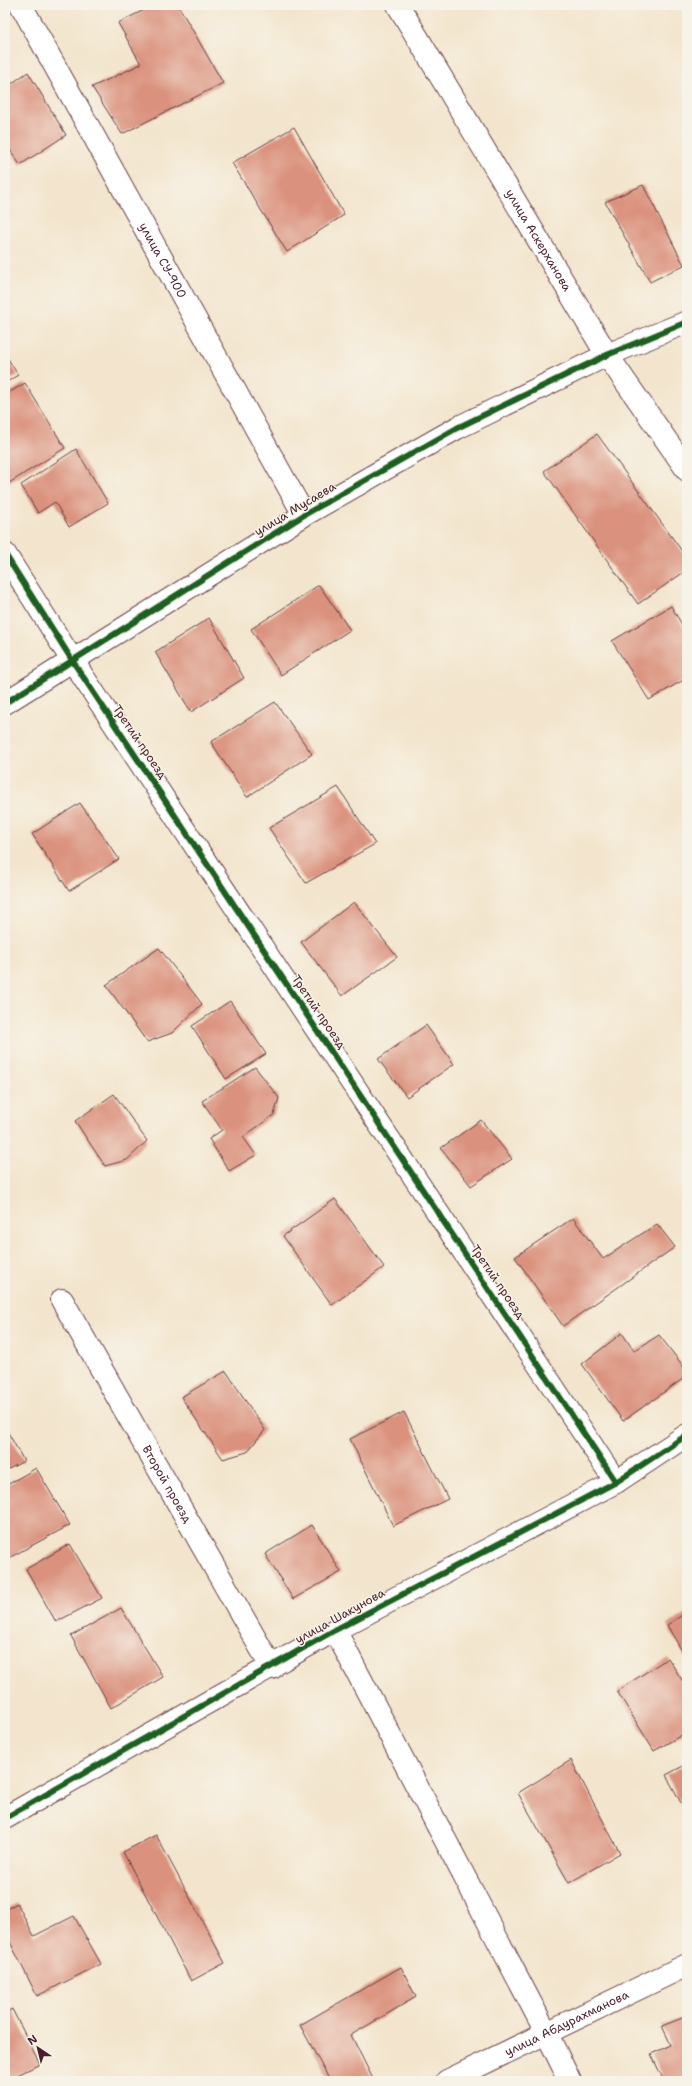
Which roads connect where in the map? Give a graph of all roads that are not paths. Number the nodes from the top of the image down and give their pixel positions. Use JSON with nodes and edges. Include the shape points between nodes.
{"nodes":[{"id":1,"x":21,"y":5,"type":"edge"},
{"id":2,"x":398,"y":5,"type":"edge"},
{"id":3,"x":687,"y":322,"type":"edge"},
{"id":4,"x":607,"y":355,"type":"junction"},
{"id":5,"x":687,"y":470,"type":"edge"},
{"id":6,"x":304,"y":515,"type":"junction"},
{"id":7,"x":5,"y":554,"type":"edge"},
{"id":8,"x":72,"y":660,"type":"junction"},
{"id":9,"x":5,"y":703,"type":"edge"},
{"id":10,"x":62,"y":1300,"type":"dead end"},
{"id":11,"x":687,"y":1436,"type":"edge"},
{"id":12,"x":616,"y":1482,"type":"junction"},
{"id":13,"x":335,"y":1630,"type":"junction"},
{"id":14,"x":272,"y":1668,"type":"junction"},
{"id":15,"x":5,"y":1818,"type":"edge"},
{"id":16,"x":687,"y":1965,"type":"edge"},
{"id":17,"x":547,"y":2034,"type":"junction"},
{"id":18,"x":447,"y":2081,"type":"edge"},
{"id":19,"x":570,"y":2081,"type":"edge"}],
"edges":[{"from":1,"to":6,"type":"street","name":"улица СУ-900"},
{"from":2,"to":4,"type":"street","name":"улица Аскерханова"},
{"from":3,"to":4,"type":"street","name":"улица Мусаева"},
{"from":4,"to":5,"type":"street","name":"улица Аскерханова"},
{"from":4,"to":6,"type":"street","name":"улица Мусаева","via":[[457,428]]},
{"from":6,"to":8,"type":"street","name":"улица Мусаева"},
{"from":7,"to":8,"type":"street","name":"Третий проезд"},
{"from":8,"to":9,"type":"street","name":"улица Мусаева"},
{"from":8,"to":12,"type":"street","name":"Третий проезд"},
{"from":10,"to":14,"type":"street","name":"Второй проезд"},
{"from":11,"to":12,"type":"street","name":"улица Шакунова"},
{"from":12,"to":13,"type":"street","name":"улица Шакунова"},
{"from":13,"to":14,"type":"street","name":"улица Шакунова"},
{"from":13,"to":17,"type":"street"},
{"from":14,"to":15,"type":"street","name":"улица Шакунова"},
{"from":16,"to":17,"type":"street","name":"улица Абдурахманова"},
{"from":17,"to":18,"type":"street","name":"улица Абдурахманова"},
{"from":17,"to":19,"type":"street"}]}
